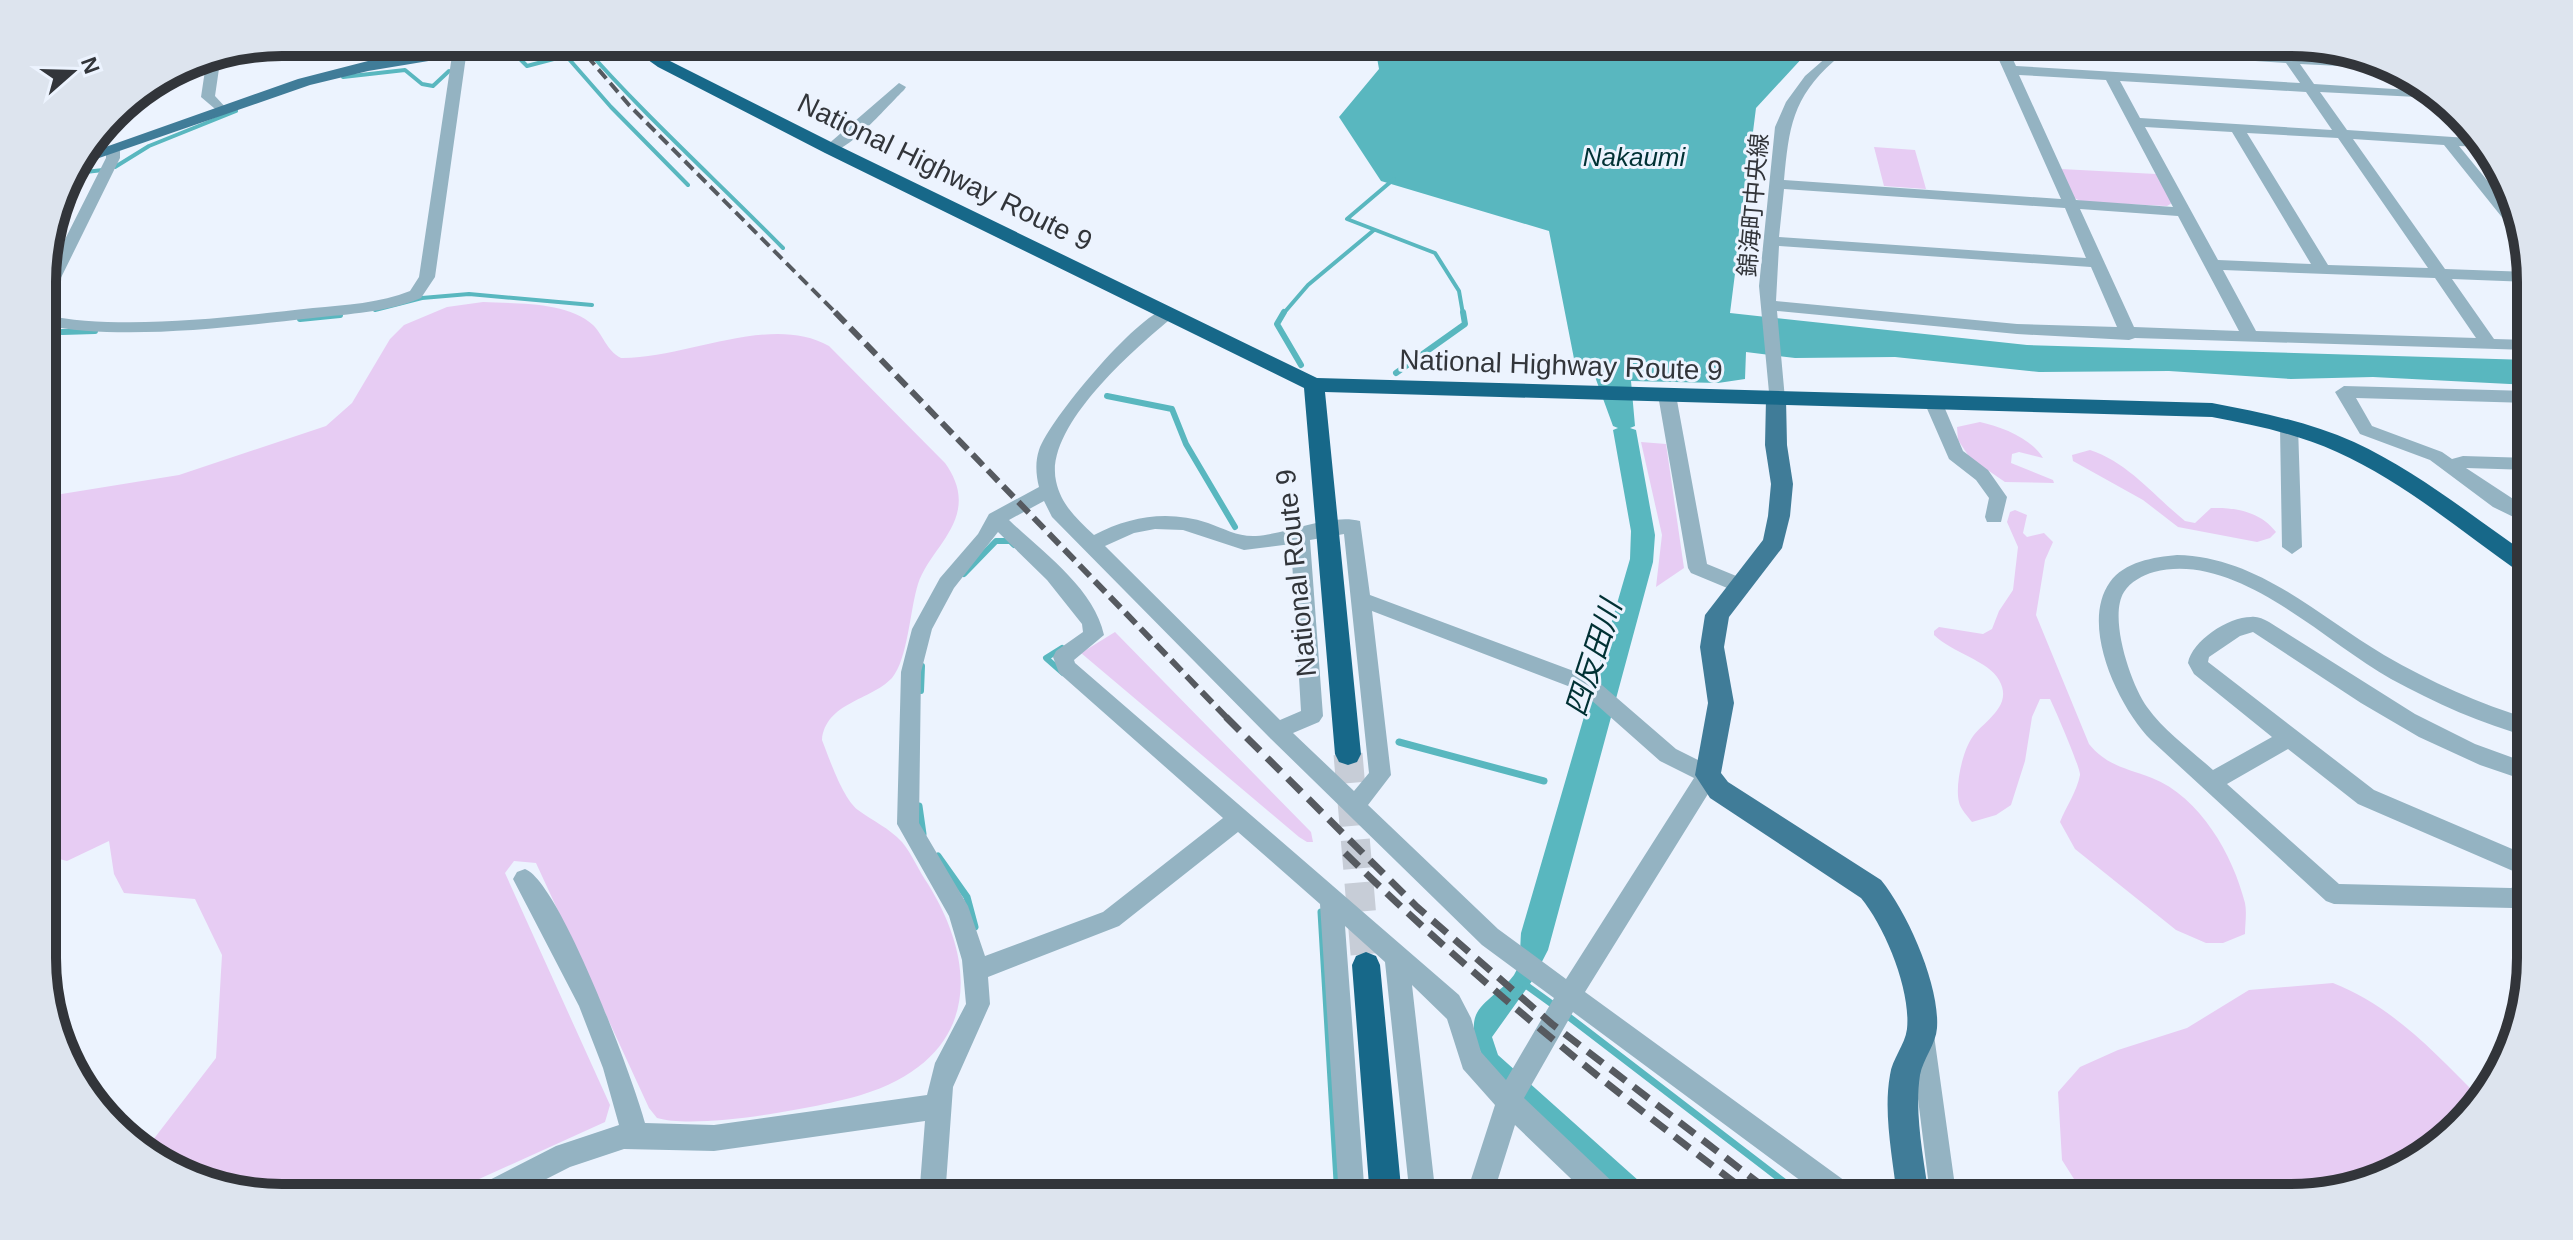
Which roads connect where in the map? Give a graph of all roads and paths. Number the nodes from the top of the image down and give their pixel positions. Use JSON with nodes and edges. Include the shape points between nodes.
{"nodes":[{"id":1,"x":415,"y":56,"type":"edge"},
{"id":2,"x":459,"y":56,"type":"edge"},
{"id":3,"x":651,"y":56,"type":"edge"},
{"id":4,"x":1834,"y":56,"type":"edge"},
{"id":5,"x":2004,"y":56,"type":"edge"},
{"id":6,"x":2246,"y":56,"type":"edge"},
{"id":7,"x":2286,"y":56,"type":"edge"},
{"id":8,"x":2288,"y":59,"type":"junction"},
{"id":9,"x":2345,"y":63,"type":"edge"},
{"id":10,"x":212,"y":67,"type":"edge"},
{"id":11,"x":2010,"y":70,"type":"junction"},
{"id":12,"x":2111,"y":77,"type":"junction"},
{"id":13,"x":899,"y":87,"type":"dead end"},
{"id":14,"x":2309,"y":88,"type":"junction"},
{"id":15,"x":2416,"y":94,"type":"edge"},
{"id":16,"x":221,"y":110,"type":"junction"},
{"id":17,"x":2136,"y":122,"type":"junction"},
{"id":18,"x":2237,"y":129,"type":"junction"},
{"id":19,"x":2341,"y":134,"type":"junction"},
{"id":20,"x":2448,"y":141,"type":"junction"},
{"id":21,"x":2468,"y":142,"type":"edge"},
{"id":22,"x":831,"y":149,"type":"junction"},
{"id":23,"x":113,"y":151,"type":"junction"},
{"id":24,"x":93,"y":157,"type":"edge"},
{"id":25,"x":1775,"y":184,"type":"junction"},
{"id":26,"x":2072,"y":205,"type":"junction"},
{"id":27,"x":2184,"y":212,"type":"junction"},
{"id":28,"x":2506,"y":213,"type":"edge"},
{"id":29,"x":1770,"y":241,"type":"junction"},
{"id":30,"x":2097,"y":263,"type":"junction"},
{"id":31,"x":2213,"y":265,"type":"junction"},
{"id":32,"x":2323,"y":270,"type":"junction"},
{"id":33,"x":56,"y":272,"type":"edge"},
{"id":34,"x":2440,"y":275,"type":"junction"},
{"id":35,"x":2517,"y":277,"type":"edge"},
{"id":36,"x":1770,"y":312,"type":"junction"},
{"id":37,"x":1167,"y":313,"type":"junction"},
{"id":38,"x":56,"y":325,"type":"edge"},
{"id":39,"x":2129,"y":335,"type":"junction"},
{"id":40,"x":2251,"y":337,"type":"junction"},
{"id":41,"x":2489,"y":344,"type":"junction"},
{"id":42,"x":2517,"y":345,"type":"edge"},
{"id":43,"x":1314,"y":385,"type":"junction"},
{"id":44,"x":1667,"y":395,"type":"junction"},
{"id":45,"x":2517,"y":397,"type":"edge"},
{"id":46,"x":1776,"y":399,"type":"junction"},
{"id":47,"x":1934,"y":404,"type":"junction"},
{"id":48,"x":2289,"y":427,"type":"junction"},
{"id":49,"x":2517,"y":464,"type":"edge"},
{"id":50,"x":2453,"y":465,"type":"junction"},
{"id":51,"x":1047,"y":491,"type":"junction"},
{"id":52,"x":2517,"y":510,"type":"edge"},
{"id":53,"x":1994,"y":517,"type":"dead end"},
{"id":54,"x":996,"y":519,"type":"junction"},
{"id":55,"x":1325,"y":527,"type":"junction"},
{"id":56,"x":1300,"y":535,"type":"junction"},
{"id":57,"x":1092,"y":545,"type":"junction"},
{"id":58,"x":2292,"y":547,"type":"dead end"},
{"id":59,"x":2517,"y":559,"type":"edge"},
{"id":60,"x":1739,"y":585,"type":"junction"},
{"id":61,"x":1363,"y":600,"type":"junction"},
{"id":62,"x":2517,"y":725,"type":"edge"},
{"id":63,"x":1277,"y":731,"type":"junction"},
{"id":64,"x":2289,"y":738,"type":"junction"},
{"id":65,"x":1348,"y":754,"type":"tunnel mouth"},
{"id":66,"x":2517,"y":769,"type":"edge"},
{"id":67,"x":1708,"y":775,"type":"junction"},
{"id":68,"x":2211,"y":782,"type":"junction"},
{"id":69,"x":1355,"y":805,"type":"junction"},
{"id":70,"x":1239,"y":818,"type":"junction"},
{"id":71,"x":2517,"y":862,"type":"edge"},
{"id":72,"x":525,"y":879,"type":"dead end"},
{"id":73,"x":1331,"y":896,"type":"junction"},
{"id":74,"x":2517,"y":896,"type":"edge"},
{"id":75,"x":1397,"y":959,"type":"junction"},
{"id":76,"x":1366,"y":965,"type":"tunnel mouth"},
{"id":77,"x":975,"y":971,"type":"junction"},
{"id":78,"x":1569,"y":996,"type":"junction"},
{"id":79,"x":1922,"y":1031,"type":"junction"},
{"id":80,"x":1515,"y":1091,"type":"junction"},
{"id":81,"x":940,"y":1106,"type":"junction"},
{"id":82,"x":635,"y":1136,"type":"junction"},
{"id":83,"x":508,"y":1184,"type":"edge"},
{"id":84,"x":933,"y":1184,"type":"edge"},
{"id":85,"x":1351,"y":1184,"type":"edge"},
{"id":86,"x":1385,"y":1184,"type":"edge"},
{"id":87,"x":1421,"y":1184,"type":"edge"},
{"id":88,"x":1483,"y":1184,"type":"edge"},
{"id":89,"x":1598,"y":1184,"type":"edge"},
{"id":90,"x":1828,"y":1184,"type":"edge"},
{"id":91,"x":1911,"y":1184,"type":"edge"},
{"id":92,"x":1943,"y":1184,"type":"edge"}],
"edges":[{"from":1,"to":16,"type":"main road","via":[[329,75]]},
{"from":2,"to":38,"type":"street","via":[[427,277],[414,296],[375,306],[238,320]]},
{"from":3,"to":22,"type":"highway","name":"National Highway Route 9"},
{"from":4,"to":25,"type":"street","name":"錦海町中央線","via":[[1789,106]]},
{"from":5,"to":11,"type":"street"},
{"from":6,"to":8,"type":"street"},
{"from":7,"to":8,"type":"street"},
{"from":8,"to":9,"type":"street"},
{"from":8,"to":14,"type":"street"},
{"from":10,"to":16,"type":"street","via":[[208,97]]},
{"from":11,"to":12,"type":"street"},
{"from":11,"to":26,"type":"street"},
{"from":12,"to":14,"type":"street"},
{"from":12,"to":17,"type":"street"},
{"from":13,"to":22,"type":"street"},
{"from":14,"to":15,"type":"street"},
{"from":14,"to":19,"type":"street"},
{"from":16,"to":23,"type":"main road"},
{"from":17,"to":18,"type":"street"},
{"from":17,"to":27,"type":"street"},
{"from":18,"to":19,"type":"street"},
{"from":18,"to":32,"type":"street"},
{"from":19,"to":20,"type":"street"},
{"from":19,"to":34,"type":"street"},
{"from":20,"to":21,"type":"street"},
{"from":20,"to":28,"type":"street"},
{"from":22,"to":37,"type":"highway","name":"National Highway Route 9"},
{"from":23,"to":24,"type":"main road"},
{"from":23,"to":33,"type":"street"},
{"from":25,"to":26,"type":"street"},
{"from":25,"to":29,"type":"street","name":"錦海町中央線"},
{"from":26,"to":27,"type":"street"},
{"from":26,"to":30,"type":"street"},
{"from":27,"to":31,"type":"street"},
{"from":29,"to":30,"type":"street"},
{"from":29,"to":36,"type":"street","name":"錦海町中央線"},
{"from":30,"to":39,"type":"street"},
{"from":31,"to":32,"type":"street"},
{"from":31,"to":40,"type":"street"},
{"from":32,"to":34,"type":"street"},
{"from":34,"to":35,"type":"street"},
{"from":34,"to":41,"type":"street"},
{"from":36,"to":39,"type":"street"},
{"from":36,"to":46,"type":"street","name":"錦海町中央線"},
{"from":37,"to":43,"type":"highway","name":"National Highway Route 9"},
{"from":37,"to":51,"type":"street","via":[[1146,329],[1063,421],[1048,448]]},
{"from":39,"to":40,"type":"street"},
{"from":40,"to":41,"type":"street"},
{"from":41,"to":42,"type":"street"},
{"from":43,"to":44,"type":"highway","name":"National Highway Route 9"},
{"from":43,"to":55,"type":"highway","name":"National Route 9"},
{"from":44,"to":46,"type":"highway","name":"National Highway Route 9"},
{"from":44,"to":60,"type":"street","via":[[1698,568]]},
{"from":45,"to":50,"type":"street","via":[[2344,392],[2366,430]]},
{"from":46,"to":47,"type":"highway","name":"National Highway Route 9"},
{"from":46,"to":60,"type":"main road","via":[[1782,484],[1774,542]]},
{"from":47,"to":48,"type":"highway","name":"National Highway Route 9","via":[[2212,410]]},
{"from":47,"to":53,"type":"street","via":[[1955,455],[1982,475],[1998,497]]},
{"from":48,"to":58,"type":"street"},
{"from":48,"to":59,"type":"highway","name":"National Highway Route 9","via":[[2365,457]]},
{"from":49,"to":50,"type":"street"},
{"from":50,"to":52,"type":"street"},
{"from":51,"to":54,"type":"street"},
{"from":51,"to":57,"type":"street","via":[[1059,512]]},
{"from":54,"to":70,"type":"street","via":[[1094,626],[1094,635],[1063,657],[1066,667]]},
{"from":54,"to":77,"type":"street","via":[[947,583],[922,629],[911,672],[908,824],[960,913]]},
{"from":55,"to":56,"type":"street"},
{"from":55,"to":61,"type":"street","via":[[1353,526]]},
{"from":55,"to":65,"type":"highway","name":"National Route 9"},
{"from":56,"to":57,"type":"street","via":[[1243,543],[1194,526],[1144,522]]},
{"from":56,"to":63,"type":"street","via":[[1312,716]]},
{"from":57,"to":63,"type":"street"},
{"from":60,"to":67,"type":"main road","via":[[1717,615],[1712,647],[1721,703]]},
{"from":61,"to":67,"type":"street","via":[[1588,685],[1668,755]]},
{"from":61,"to":69,"type":"street","via":[[1380,775]]},
{"from":62,"to":68,"type":"street","via":[[2485,716],[2388,667],[2237,573],[2189,563],[2148,567],[2129,575],[2112,595],[2108,606],[2114,659],[2139,712]]},
{"from":63,"to":69,"type":"street"},
{"from":64,"to":66,"type":"street","via":[[2206,673],[2198,663],[2200,653],[2244,626],[2262,626],[2414,724],[2462,750]]},
{"from":64,"to":68,"type":"street"},
{"from":64,"to":71,"type":"street","via":[[2366,797]]},
{"from":67,"to":78,"type":"street"},
{"from":67,"to":79,"type":"main road","via":[[1719,790],[1871,889],[1909,961],[1921,1001]]},
{"from":68,"to":74,"type":"street","via":[[2334,894]]},
{"from":69,"to":78,"type":"street","via":[[1490,937]]},
{"from":70,"to":73,"type":"street"},
{"from":70,"to":77,"type":"street","via":[[1111,919]]},
{"from":72,"to":82,"type":"street","via":[[591,1006],[614,1061]]},
{"from":73,"to":75,"type":"street"},
{"from":73,"to":85,"type":"street"},
{"from":75,"to":80,"type":"street","via":[[1457,1010],[1469,1058]]},
{"from":75,"to":87,"type":"street"},
{"from":76,"to":86,"type":"highway"},
{"from":77,"to":81,"type":"street","via":[[978,1004],[944,1072]]},
{"from":78,"to":80,"type":"street"},
{"from":78,"to":90,"type":"street"},
{"from":79,"to":91,"type":"main road","via":[[1905,1074]]},
{"from":79,"to":92,"type":"street"},
{"from":80,"to":88,"type":"street"},
{"from":80,"to":89,"type":"street"},
{"from":81,"to":82,"type":"street","via":[[714,1138]]},
{"from":81,"to":84,"type":"street"},
{"from":82,"to":83,"type":"street","via":[[565,1155]]}]}
